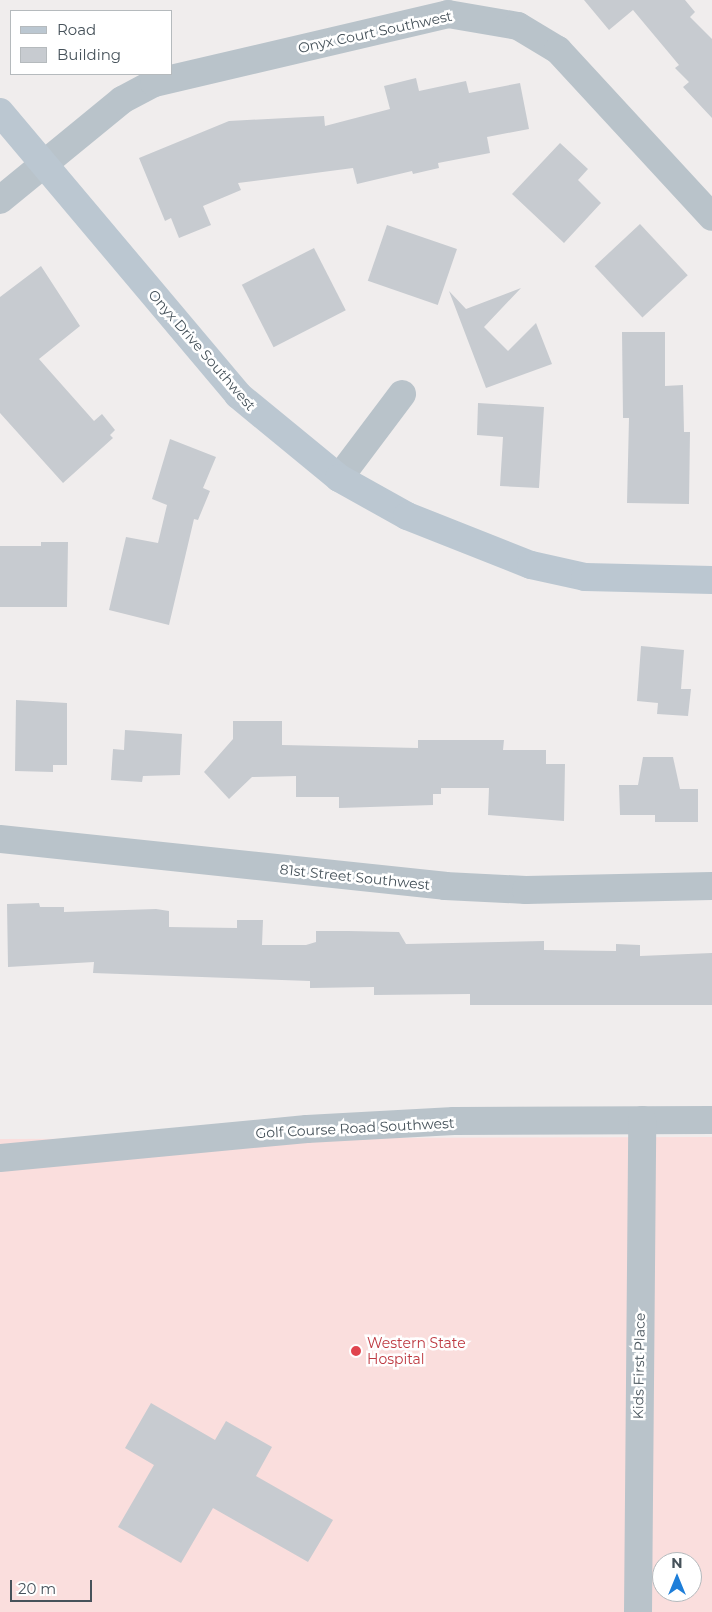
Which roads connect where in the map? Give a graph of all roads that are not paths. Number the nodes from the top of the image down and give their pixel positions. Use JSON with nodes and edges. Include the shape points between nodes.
{"nodes":[{"id":1,"x":0,"y":112,"type":"edge"},
{"id":2,"x":44,"y":164,"type":"junction"},
{"id":3,"x":0,"y":200,"type":"edge"},
{"id":4,"x":712,"y":217,"type":"edge"},
{"id":5,"x":402,"y":394,"type":"dead end"},
{"id":6,"x":339,"y":478,"type":"junction"},
{"id":7,"x":712,"y":580,"type":"edge"},
{"id":8,"x":0,"y":840,"type":"edge"},
{"id":9,"x":712,"y":886,"type":"edge"},
{"id":10,"x":642,"y":1120,"type":"junction"},
{"id":11,"x":712,"y":1120,"type":"edge"},
{"id":12,"x":0,"y":1158,"type":"edge"},
{"id":13,"x":638,"y":1612,"type":"edge"}],
"edges":[{"from":1,"to":2,"type":"street","name":"Onyx Drive Southwest"},
{"from":2,"to":3,"type":"street","name":"Onyx Court Southwest"},
{"from":2,"to":4,"type":"street","name":"Onyx Court Southwest","via":[[122,100],[154,83],[448,14],[518,26],[558,50]]},
{"from":2,"to":6,"type":"street","name":"Onyx Drive Southwest","via":[[238,395]]},
{"from":5,"to":6,"type":"street"},
{"from":6,"to":7,"type":"street","name":"Onyx Drive Southwest","via":[[407,516],[531,565],[585,577]]},
{"from":8,"to":9,"type":"street","name":"81st Street Southwest","via":[[445,886],[526,890]]},
{"from":10,"to":11,"type":"street","name":"Golf Course Road Southwest"},
{"from":10,"to":12,"type":"street","name":"Golf Course Road Southwest","via":[[307,1129]]},
{"from":10,"to":13,"type":"street","name":"Kids First Place"}]}
